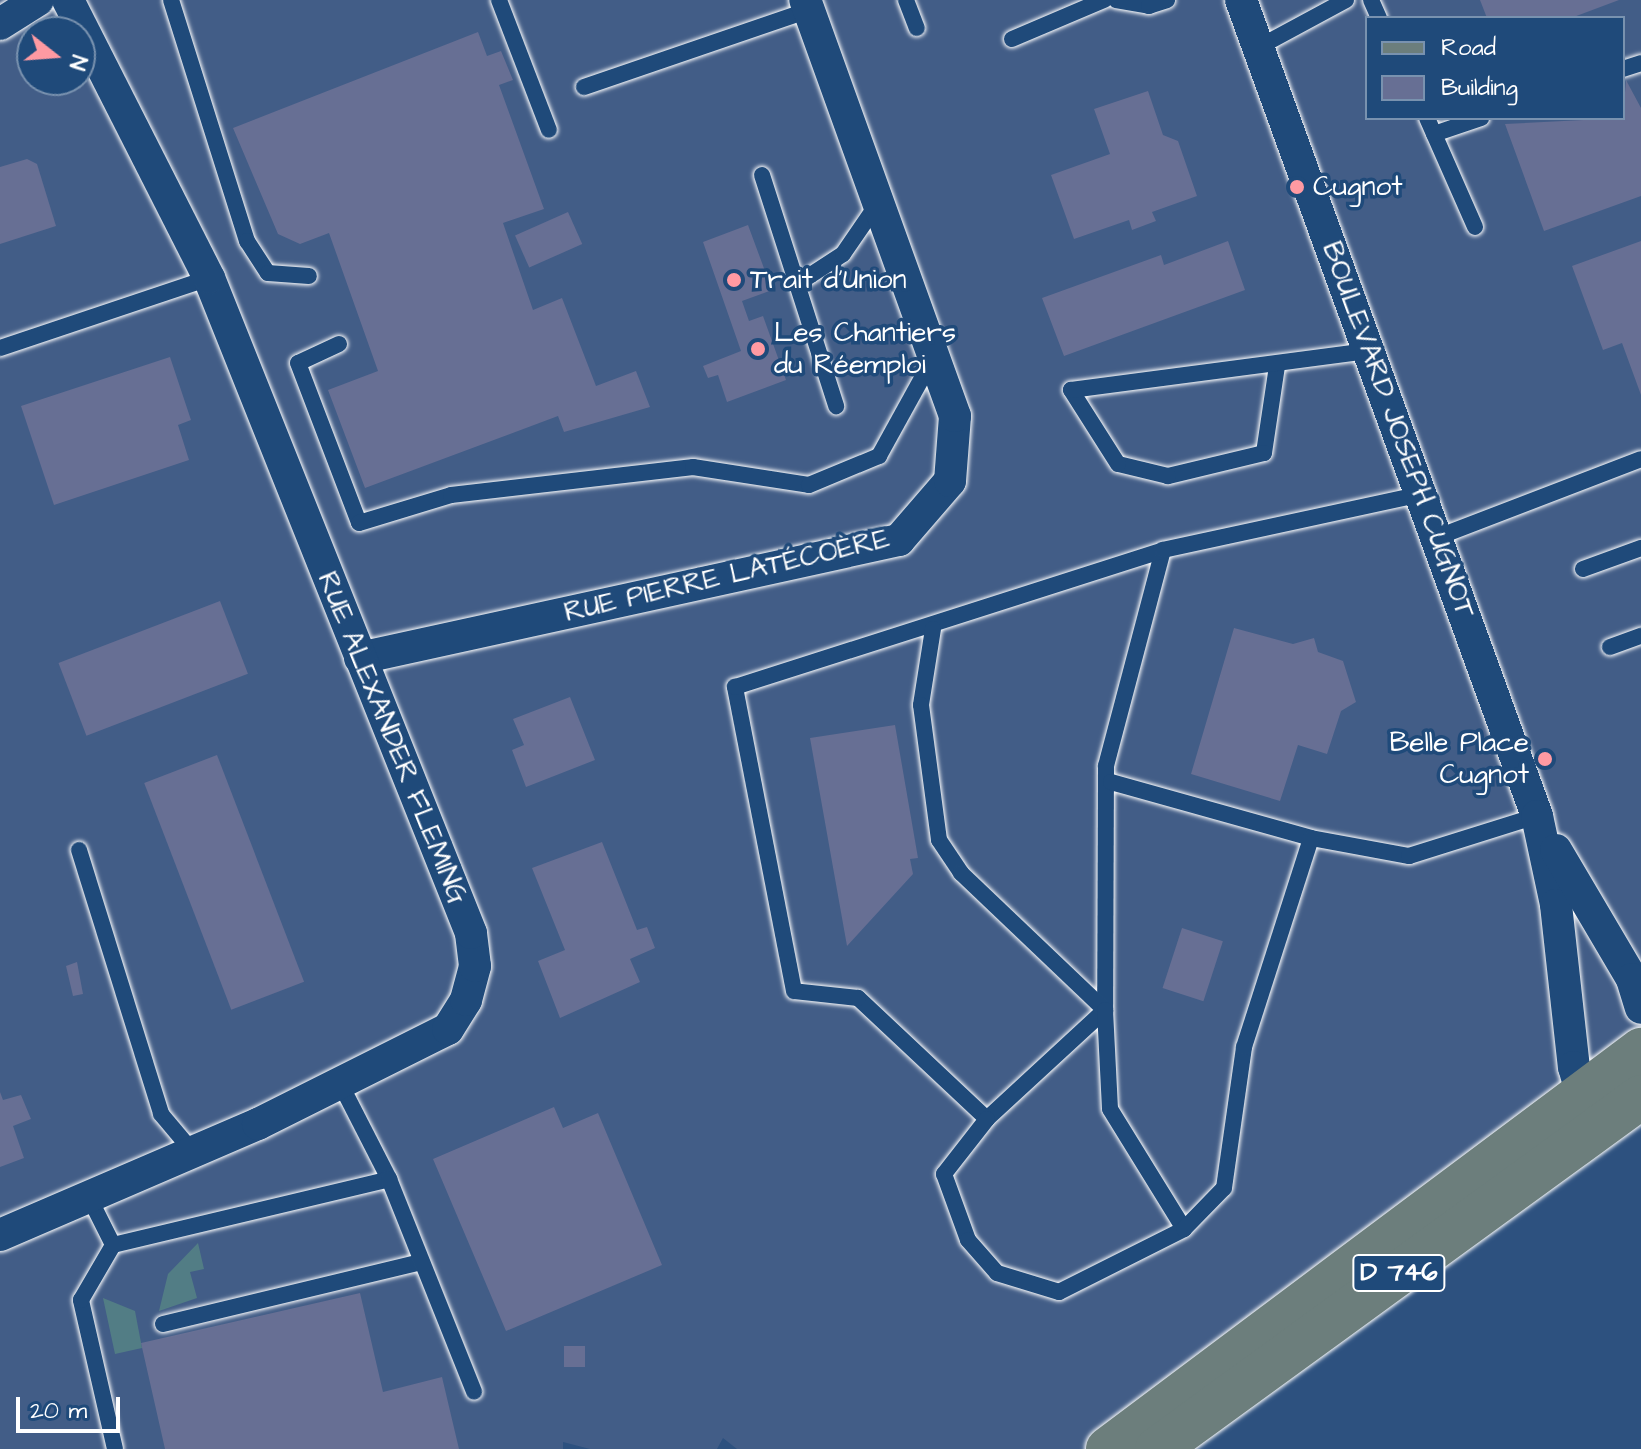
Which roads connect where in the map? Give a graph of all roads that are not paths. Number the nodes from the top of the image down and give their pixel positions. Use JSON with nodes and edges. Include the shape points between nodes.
{"nodes":[{"id":1,"x":38,"y":0,"type":"edge"},
{"id":2,"x":68,"y":0,"type":"edge"},
{"id":3,"x":171,"y":0,"type":"edge"},
{"id":4,"x":499,"y":0,"type":"edge"},
{"id":5,"x":906,"y":0,"type":"edge"},
{"id":6,"x":1104,"y":0,"type":"edge"},
{"id":7,"x":1116,"y":0,"type":"edge"},
{"id":8,"x":1167,"y":0,"type":"edge"},
{"id":9,"x":1241,"y":0,"type":"edge"},
{"id":10,"x":1346,"y":0,"type":"edge"},
{"id":11,"x":807,"y":5,"type":"edge"},
{"id":12,"x":0,"y":24,"type":"edge"},
{"id":13,"x":917,"y":28,"type":"dead end"},
{"id":14,"x":1012,"y":39,"type":"dead end"},
{"id":15,"x":1259,"y":47,"type":"junction"},
{"id":16,"x":584,"y":87,"type":"dead end"},
{"id":17,"x":1428,"y":120,"type":"edge"},
{"id":18,"x":1475,"y":120,"type":"edge"},
{"id":19,"x":549,"y":130,"type":"dead end"},
{"id":20,"x":1434,"y":134,"type":"junction"},
{"id":21,"x":762,"y":175,"type":"dead end"},
{"id":22,"x":878,"y":203,"type":"junction"},
{"id":23,"x":1475,"y":227,"type":"dead end"},
{"id":24,"x":309,"y":276,"type":"dead end"},
{"id":25,"x":209,"y":278,"type":"junction"},
{"id":26,"x":797,"y":284,"type":"junction"},
{"id":27,"x":339,"y":344,"type":"dead end"},
{"id":28,"x":0,"y":348,"type":"edge"},
{"id":29,"x":1369,"y":351,"type":"junction"},
{"id":30,"x":933,"y":357,"type":"junction"},
{"id":31,"x":1277,"y":366,"type":"junction"},
{"id":32,"x":836,"y":406,"type":"dead end"},
{"id":33,"x":1641,"y":459,"type":"edge"},
{"id":34,"x":1421,"y":494,"type":"junction"},
{"id":35,"x":1438,"y":537,"type":"junction"},
{"id":36,"x":1641,"y":548,"type":"edge"},
{"id":37,"x":1163,"y":550,"type":"junction"},
{"id":38,"x":1583,"y":569,"type":"dead end"},
{"id":39,"x":933,"y":629,"type":"junction"},
{"id":40,"x":1641,"y":636,"type":"edge"},
{"id":41,"x":1610,"y":647,"type":"dead end"},
{"id":42,"x":360,"y":658,"type":"junction"},
{"id":43,"x":1111,"y":782,"type":"junction"},
{"id":44,"x":1537,"y":816,"type":"junction"},
{"id":45,"x":1311,"y":838,"type":"junction"},
{"id":46,"x":79,"y":850,"type":"dead end"},
{"id":47,"x":1593,"y":920,"type":"junction"},
{"id":48,"x":1641,"y":944,"type":"edge"},
{"id":49,"x":1641,"y":1008,"type":"edge"},
{"id":50,"x":1105,"y":1010,"type":"junction"},
{"id":51,"x":1638,"y":1074,"type":"edge"},
{"id":52,"x":341,"y":1085,"type":"junction"},
{"id":53,"x":1581,"y":1092,"type":"junction"},
{"id":54,"x":987,"y":1119,"type":"junction"},
{"id":55,"x":193,"y":1152,"type":"junction"},
{"id":56,"x":389,"y":1179,"type":"junction"},
{"id":57,"x":89,"y":1197,"type":"junction"},
{"id":58,"x":1184,"y":1229,"type":"junction"},
{"id":59,"x":0,"y":1235,"type":"edge"},
{"id":60,"x":113,"y":1245,"type":"junction"},
{"id":61,"x":422,"y":1262,"type":"junction"},
{"id":62,"x":163,"y":1324,"type":"dead end"},
{"id":63,"x":474,"y":1392,"type":"dead end"},
{"id":64,"x":115,"y":1449,"type":"edge"},
{"id":65,"x":1108,"y":1449,"type":"edge"},
{"id":66,"x":1157,"y":1449,"type":"edge"}],
"edges":[{"from":1,"to":12,"type":"street"},
{"from":2,"to":25,"type":"street","name":"RUE ALEXANDER FLEMING"},
{"from":3,"to":24,"type":"lane","via":[[247,241],[268,273]]},
{"from":4,"to":19,"type":"lane"},
{"from":5,"to":13,"type":"lane"},
{"from":6,"to":14,"type":"lane"},
{"from":7,"to":8,"type":"lane","via":[[1149,6]]},
{"from":9,"to":15,"type":"street","name":"BOULEVARD JOSEPH CUGNOT"},
{"from":10,"to":15,"type":"lane"},
{"from":11,"to":16,"type":"lane"},
{"from":11,"to":22,"type":"street","name":"RUE PIERRE LATÉCOÈRE"},
{"from":15,"to":29,"type":"street","name":"BOULEVARD JOSEPH CUGNOT"},
{"from":17,"to":20,"type":"lane"},
{"from":18,"to":20,"type":"lane"},
{"from":20,"to":23,"type":"lane"},
{"from":21,"to":26,"type":"lane"},
{"from":22,"to":26,"type":"lane","via":[[843,254]]},
{"from":22,"to":30,"type":"street","name":"RUE PIERRE LATÉCOÈRE"},
{"from":25,"to":28,"type":"lane"},
{"from":25,"to":42,"type":"street","name":"RUE ALEXANDER FLEMING"},
{"from":26,"to":32,"type":"lane"},
{"from":27,"to":30,"type":"lane","via":[[298,363],[359,523],[451,495],[693,467],[809,485],[879,456]]},
{"from":29,"to":31,"type":"lane"},
{"from":29,"to":34,"type":"street","name":"BOULEVARD JOSEPH CUGNOT"},
{"from":30,"to":42,"type":"street","name":"RUE PIERRE LATÉCOÈRE","via":[[955,416],[950,481],[899,540]]},
{"from":31,"to":31,"type":"lane","via":[[1119,385],[1071,390],[1118,464],[1168,476],[1264,453]]},
{"from":33,"to":35,"type":"lane"},
{"from":34,"to":35,"type":"street","name":"BOULEVARD JOSEPH CUGNOT"},
{"from":34,"to":37,"type":"lane"},
{"from":35,"to":44,"type":"street","name":"BOULEVARD JOSEPH CUGNOT"},
{"from":36,"to":38,"type":"lane"},
{"from":37,"to":39,"type":"lane"},
{"from":37,"to":43,"type":"lane","via":[[1106,766]]},
{"from":39,"to":50,"type":"lane","via":[[921,705],[939,840],[961,873]]},
{"from":39,"to":54,"type":"lane","via":[[735,687],[794,991],[858,998]]},
{"from":40,"to":41,"type":"lane"},
{"from":42,"to":52,"type":"street","name":"RUE ALEXANDER FLEMING","via":[[471,933],[475,966],[466,1000],[448,1029]]},
{"from":43,"to":45,"type":"lane"},
{"from":43,"to":50,"type":"lane"},
{"from":44,"to":45,"type":"lane","via":[[1409,856]]},
{"from":44,"to":47,"type":"street","name":"BOULEVARD JOSEPH CUGNOT"},
{"from":44,"to":53,"type":"street","name":"BOULEVARD JOSEPH CUGNOT"},
{"from":45,"to":58,"type":"lane","via":[[1244,1047],[1224,1188]]},
{"from":46,"to":55,"type":"lane","via":[[161,1114]]},
{"from":47,"to":48,"type":"street"},
{"from":47,"to":49,"type":"street","name":"BOULEVARD JOSEPH CUGNOT","via":[[1632,979]]},
{"from":50,"to":54,"type":"lane"},
{"from":50,"to":58,"type":"lane","via":[[1110,1109]]},
{"from":51,"to":53,"type":"main road","number":"D 746"},
{"from":51,"to":66,"type":"main road","number":"D 746","via":[[1330,1323]]},
{"from":52,"to":55,"type":"street","name":"RUE ALEXANDER FLEMING"},
{"from":52,"to":56,"type":"lane"},
{"from":53,"to":65,"type":"main road","number":"D 746"},
{"from":54,"to":58,"type":"lane","via":[[944,1174],[968,1240],[997,1273],[1059,1292]]},
{"from":55,"to":57,"type":"street","name":"RUE ALEXANDER FLEMING"},
{"from":56,"to":60,"type":"lane"},
{"from":56,"to":61,"type":"lane"},
{"from":57,"to":59,"type":"street","name":"RUE ALEXANDER FLEMING"},
{"from":57,"to":60,"type":"lane"},
{"from":60,"to":64,"type":"lane","via":[[81,1300]]},
{"from":61,"to":62,"type":"lane"},
{"from":61,"to":63,"type":"lane"}]}
